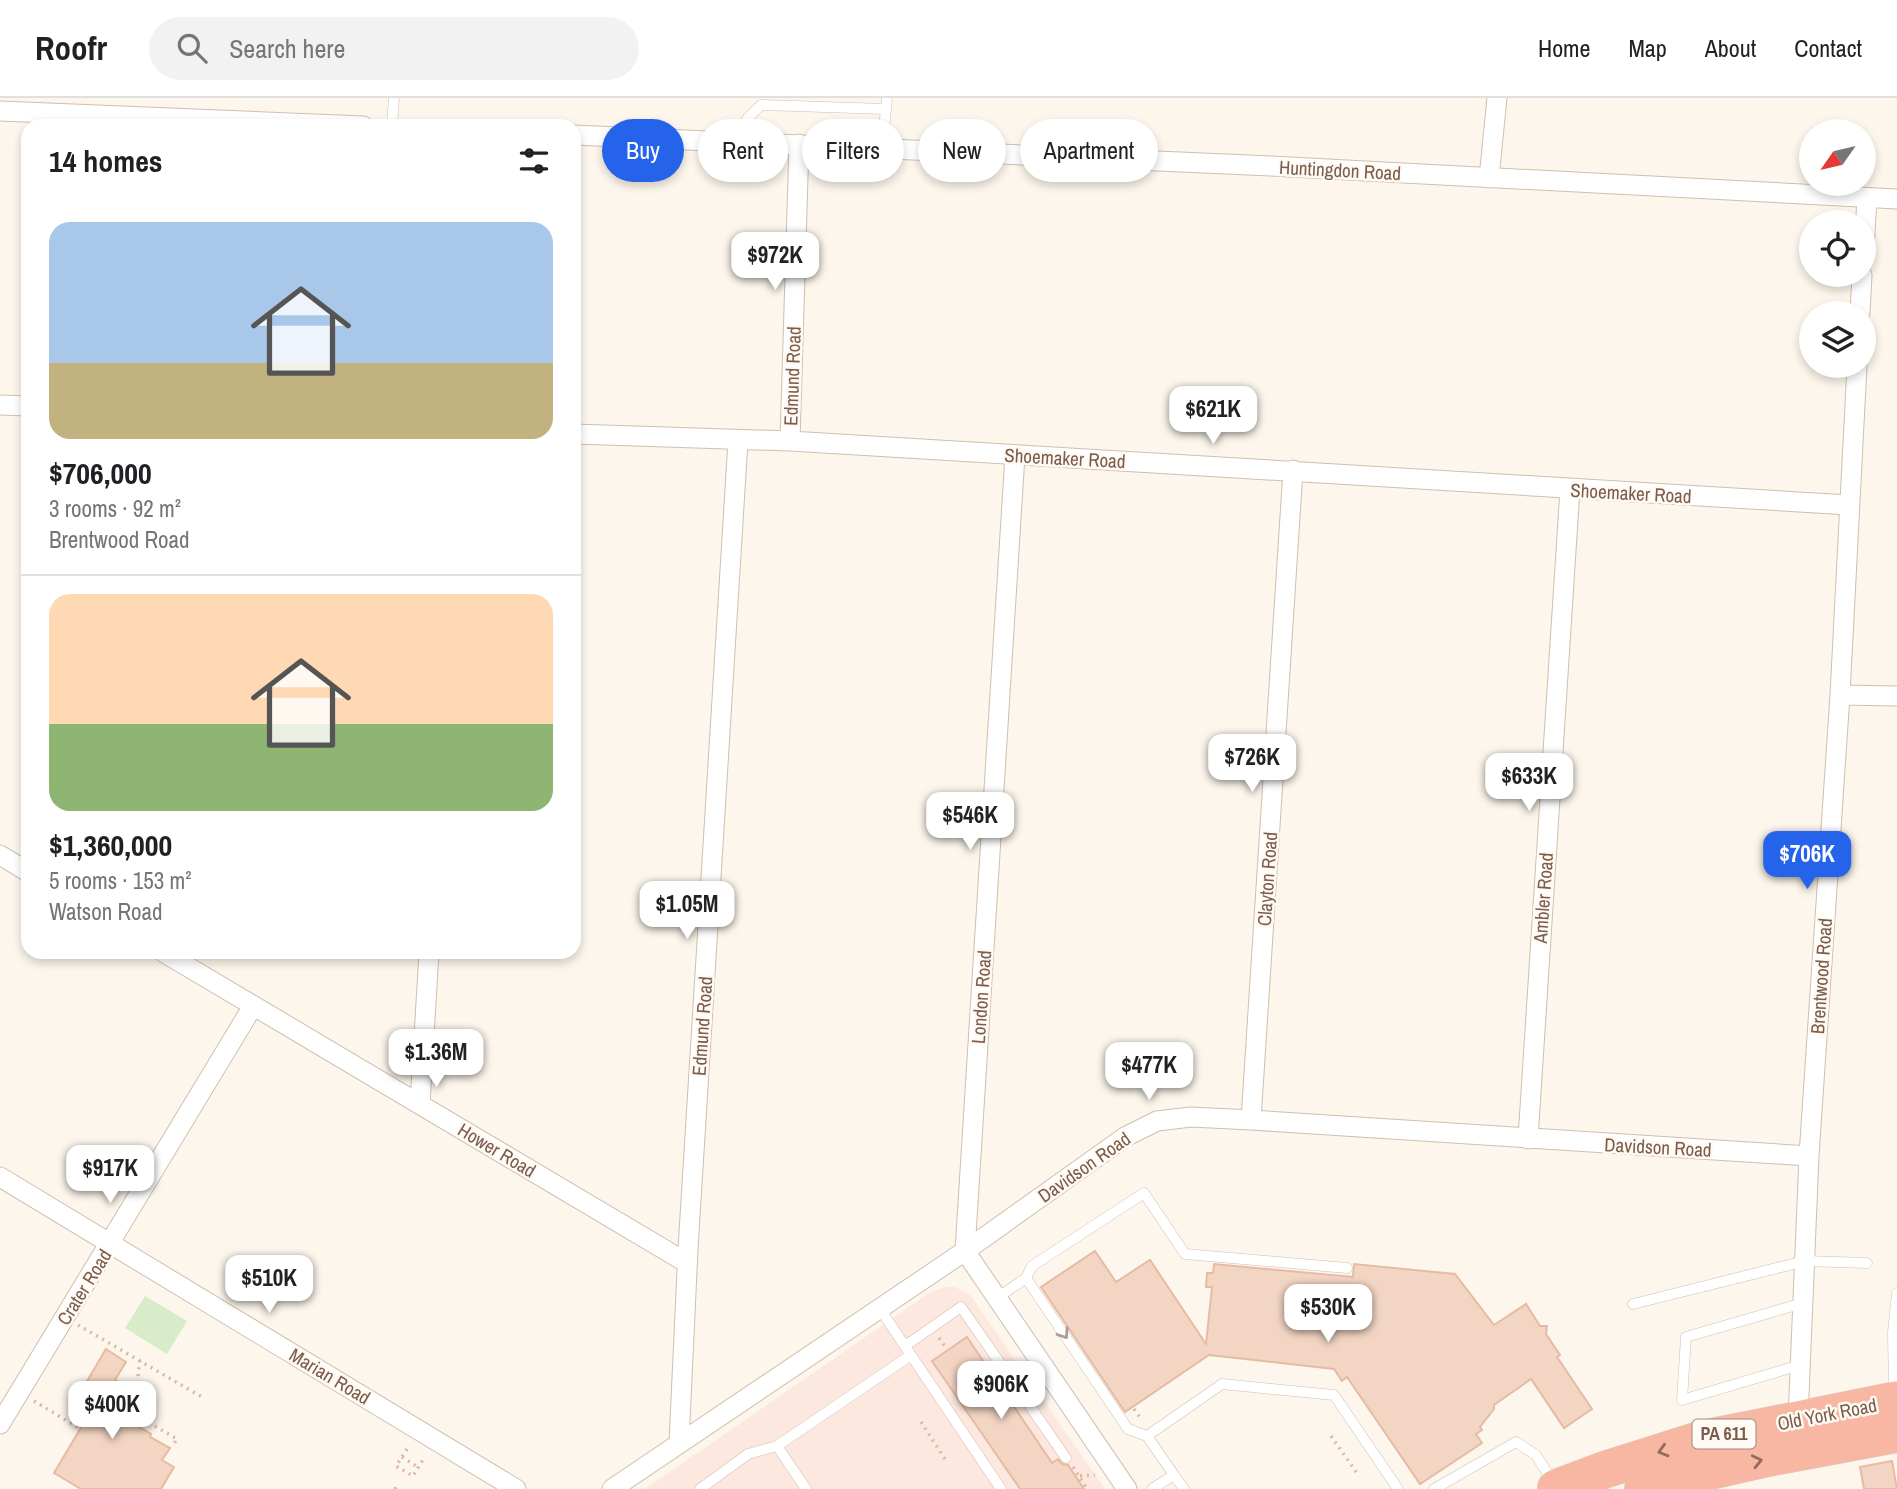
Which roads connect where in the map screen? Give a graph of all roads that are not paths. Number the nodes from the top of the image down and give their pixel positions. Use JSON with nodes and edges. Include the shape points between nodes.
{"nodes":[{"id":1,"x":394,"y":98,"type":"edge"},
{"id":2,"x":1497,"y":98,"type":"edge"},
{"id":3,"x":887,"y":103,"type":"edge"},
{"id":4,"x":0,"y":111,"type":"edge"},
{"id":5,"x":194,"y":119,"type":"edge"},
{"id":6,"x":392,"y":119,"type":"edge"},
{"id":7,"x":747,"y":119,"type":"edge"},
{"id":8,"x":581,"y":135,"type":"edge"},
{"id":9,"x":698,"y":140,"type":"edge"},
{"id":10,"x":788,"y":144,"type":"edge"},
{"id":11,"x":799,"y":144,"type":"junction"},
{"id":12,"x":802,"y":144,"type":"edge"},
{"id":13,"x":904,"y":150,"type":"edge"},
{"id":14,"x":1489,"y":178,"type":"junction"},
{"id":15,"x":1867,"y":198,"type":"junction"},
{"id":16,"x":1897,"y":199,"type":"edge"},
{"id":17,"x":1866,"y":210,"type":"edge"},
{"id":18,"x":1856,"y":378,"type":"edge"},
{"id":19,"x":0,"y":405,"type":"edge"},
{"id":20,"x":21,"y":406,"type":"edge"},
{"id":21,"x":581,"y":434,"type":"edge"},
{"id":22,"x":738,"y":440,"type":"junction"},
{"id":23,"x":790,"y":440,"type":"junction"},
{"id":24,"x":1015,"y":455,"type":"junction"},
{"id":25,"x":1293,"y":470,"type":"junction"},
{"id":26,"x":1570,"y":489,"type":"junction"},
{"id":27,"x":1849,"y":505,"type":"junction"},
{"id":28,"x":1840,"y":695,"type":"junction"},
{"id":29,"x":1897,"y":696,"type":"edge"},
{"id":30,"x":0,"y":855,"type":"edge"},
{"id":31,"x":21,"y":868,"type":"edge"},
{"id":32,"x":175,"y":959,"type":"edge"},
{"id":33,"x":429,"y":959,"type":"edge"},
{"id":34,"x":253,"y":1006,"type":"junction"},
{"id":35,"x":420,"y":1104,"type":"junction"},
{"id":36,"x":1251,"y":1120,"type":"junction"},
{"id":37,"x":1528,"y":1139,"type":"junction"},
{"id":38,"x":1809,"y":1156,"type":"junction"},
{"id":39,"x":0,"y":1177,"type":"edge"},
{"id":40,"x":111,"y":1243,"type":"junction"},
{"id":41,"x":965,"y":1251,"type":"junction"},
{"id":42,"x":1805,"y":1261,"type":"junction"},
{"id":43,"x":687,"y":1263,"type":"junction"},
{"id":44,"x":1867,"y":1263,"type":"dead end"},
{"id":45,"x":1347,"y":1268,"type":"dead end"},
{"id":46,"x":1026,"y":1278,"type":"junction"},
{"id":47,"x":1897,"y":1293,"type":"edge"},
{"id":48,"x":997,"y":1298,"type":"junction"},
{"id":49,"x":1803,"y":1303,"type":"junction"},
{"id":50,"x":1633,"y":1304,"type":"dead end"},
{"id":51,"x":880,"y":1309,"type":"junction"},
{"id":52,"x":905,"y":1346,"type":"junction"},
{"id":53,"x":911,"y":1355,"type":"junction"},
{"id":54,"x":1800,"y":1365,"type":"junction"},
{"id":55,"x":1896,"y":1411,"type":"edge"},
{"id":56,"x":1798,"y":1419,"type":"junction"},
{"id":57,"x":0,"y":1424,"type":"edge"},
{"id":58,"x":1147,"y":1436,"type":"junction"},
{"id":59,"x":679,"y":1443,"type":"junction"},
{"id":60,"x":777,"y":1446,"type":"junction"},
{"id":61,"x":1066,"y":1458,"type":"road end"},
{"id":62,"x":1174,"y":1475,"type":"junction"},
{"id":63,"x":1556,"y":1488,"type":"edge"},
{"id":64,"x":516,"y":1489,"type":"edge"},
{"id":65,"x":612,"y":1489,"type":"edge"},
{"id":66,"x":700,"y":1489,"type":"edge"},
{"id":67,"x":806,"y":1489,"type":"edge"},
{"id":68,"x":1001,"y":1489,"type":"edge"},
{"id":69,"x":1127,"y":1489,"type":"edge"},
{"id":70,"x":1152,"y":1489,"type":"edge"},
{"id":71,"x":1184,"y":1489,"type":"edge"},
{"id":72,"x":1398,"y":1489,"type":"edge"},
{"id":73,"x":1434,"y":1489,"type":"edge"},
{"id":74,"x":1643,"y":1489,"type":"edge"}],
"edges":[{"from":1,"to":6,"type":"lane"},
{"from":2,"to":14,"type":"street"},
{"from":3,"to":7,"type":"lane","via":[[761,105]]},
{"from":4,"to":5,"type":"street"},
{"from":8,"to":9,"type":"street","name":"Huntingdon Road"},
{"from":10,"to":11,"type":"street","name":"Huntingdon Road"},
{"from":11,"to":12,"type":"street","name":"Huntingdon Road"},
{"from":11,"to":23,"type":"street","name":"Edmund Road"},
{"from":13,"to":14,"type":"street","name":"Huntingdon Road"},
{"from":14,"to":15,"type":"street","name":"Huntingdon Road"},
{"from":15,"to":16,"type":"street","name":"Huntingdon Road"},
{"from":15,"to":17,"type":"street"},
{"from":18,"to":27,"type":"street","name":"Brentwood Road"},
{"from":19,"to":20,"type":"street"},
{"from":21,"to":22,"type":"street","name":"Shoemaker Road"},
{"from":22,"to":23,"type":"street","name":"Shoemaker Road"},
{"from":22,"to":43,"type":"street","name":"Edmund Road"},
{"from":23,"to":24,"type":"street","name":"Shoemaker Road"},
{"from":24,"to":25,"type":"street","name":"Shoemaker Road"},
{"from":24,"to":41,"type":"street","name":"London Road"},
{"from":25,"to":26,"type":"street","name":"Shoemaker Road"},
{"from":25,"to":36,"type":"street","name":"Clayton Road"},
{"from":26,"to":27,"type":"street","name":"Shoemaker Road"},
{"from":26,"to":37,"type":"street","name":"Ambler Road"},
{"from":27,"to":28,"type":"street","name":"Brentwood Road"},
{"from":28,"to":29,"type":"street"},
{"from":28,"to":38,"type":"street","name":"Brentwood Road"},
{"from":30,"to":31,"type":"street"},
{"from":32,"to":34,"type":"street","name":"Hower Road"},
{"from":33,"to":35,"type":"street"},
{"from":34,"to":35,"type":"street","name":"Hower Road"},
{"from":34,"to":40,"type":"street","name":"Crater Road"},
{"from":35,"to":43,"type":"street","name":"Hower Road"},
{"from":36,"to":37,"type":"street","name":"Davidson Road"},
{"from":36,"to":41,"type":"street","name":"Davidson Road","via":[[1191,1117],[1157,1121],[1125,1136]]},
{"from":37,"to":38,"type":"street","name":"Davidson Road"},
{"from":38,"to":42,"type":"street","name":"Brentwood Road"},
{"from":39,"to":40,"type":"street","name":"Marian Road"},
{"from":40,"to":57,"type":"street","name":"Crater Road"},
{"from":40,"to":64,"type":"street","name":"Marian Road"},
{"from":41,"to":48,"type":"street"},
{"from":41,"to":51,"type":"street","name":"Davidson Road"},
{"from":42,"to":44,"type":"lane"},
{"from":42,"to":49,"type":"street","name":"Brentwood Road"},
{"from":42,"to":50,"type":"lane"},
{"from":43,"to":59,"type":"street","name":"Edmund Road"},
{"from":45,"to":46,"type":"lane","via":[[1185,1254],[1144,1192],[1032,1266]]},
{"from":46,"to":48,"type":"lane"},
{"from":46,"to":58,"type":"lane","one_way":true,"via":[[1128,1429]]},
{"from":47,"to":55,"type":"lane","via":[[1893,1332]]},
{"from":48,"to":69,"type":"street"},
{"from":49,"to":54,"type":"street","name":"Brentwood Road"},
{"from":49,"to":54,"type":"lane","via":[[1686,1336],[1682,1400]]},
{"from":51,"to":52,"type":"lane"},
{"from":51,"to":59,"type":"street","name":"Davidson Road"},
{"from":52,"to":53,"type":"lane"},
{"from":52,"to":61,"type":"lane","via":[[961,1307]]},
{"from":53,"to":60,"type":"lane"},
{"from":53,"to":68,"type":"lane"},
{"from":54,"to":56,"type":"street","name":"Brentwood Road"},
{"from":55,"to":56,"type":"highway","name":"Old York Road","number":"PA 611"},
{"from":74,"to":55,"type":"highway","name":"Old York Road","number":"PA 611","one_way":true,"via":[[1707,1477]]},
{"from":56,"to":63,"type":"highway","name":"Old York Road","number":"PA 611","one_way":true,"via":[[1702,1439]]},
{"from":58,"to":62,"type":"lane"},
{"from":58,"to":72,"type":"lane","via":[[1222,1384],[1334,1395]]},
{"from":59,"to":65,"type":"street","name":"Davidson Road"},
{"from":60,"to":66,"type":"lane","via":[[748,1454]]},
{"from":60,"to":67,"type":"lane"},
{"from":62,"to":70,"type":"lane"},
{"from":62,"to":71,"type":"lane"},
{"from":63,"to":73,"type":"lane","via":[[1536,1455],[1516,1442]]}]}
